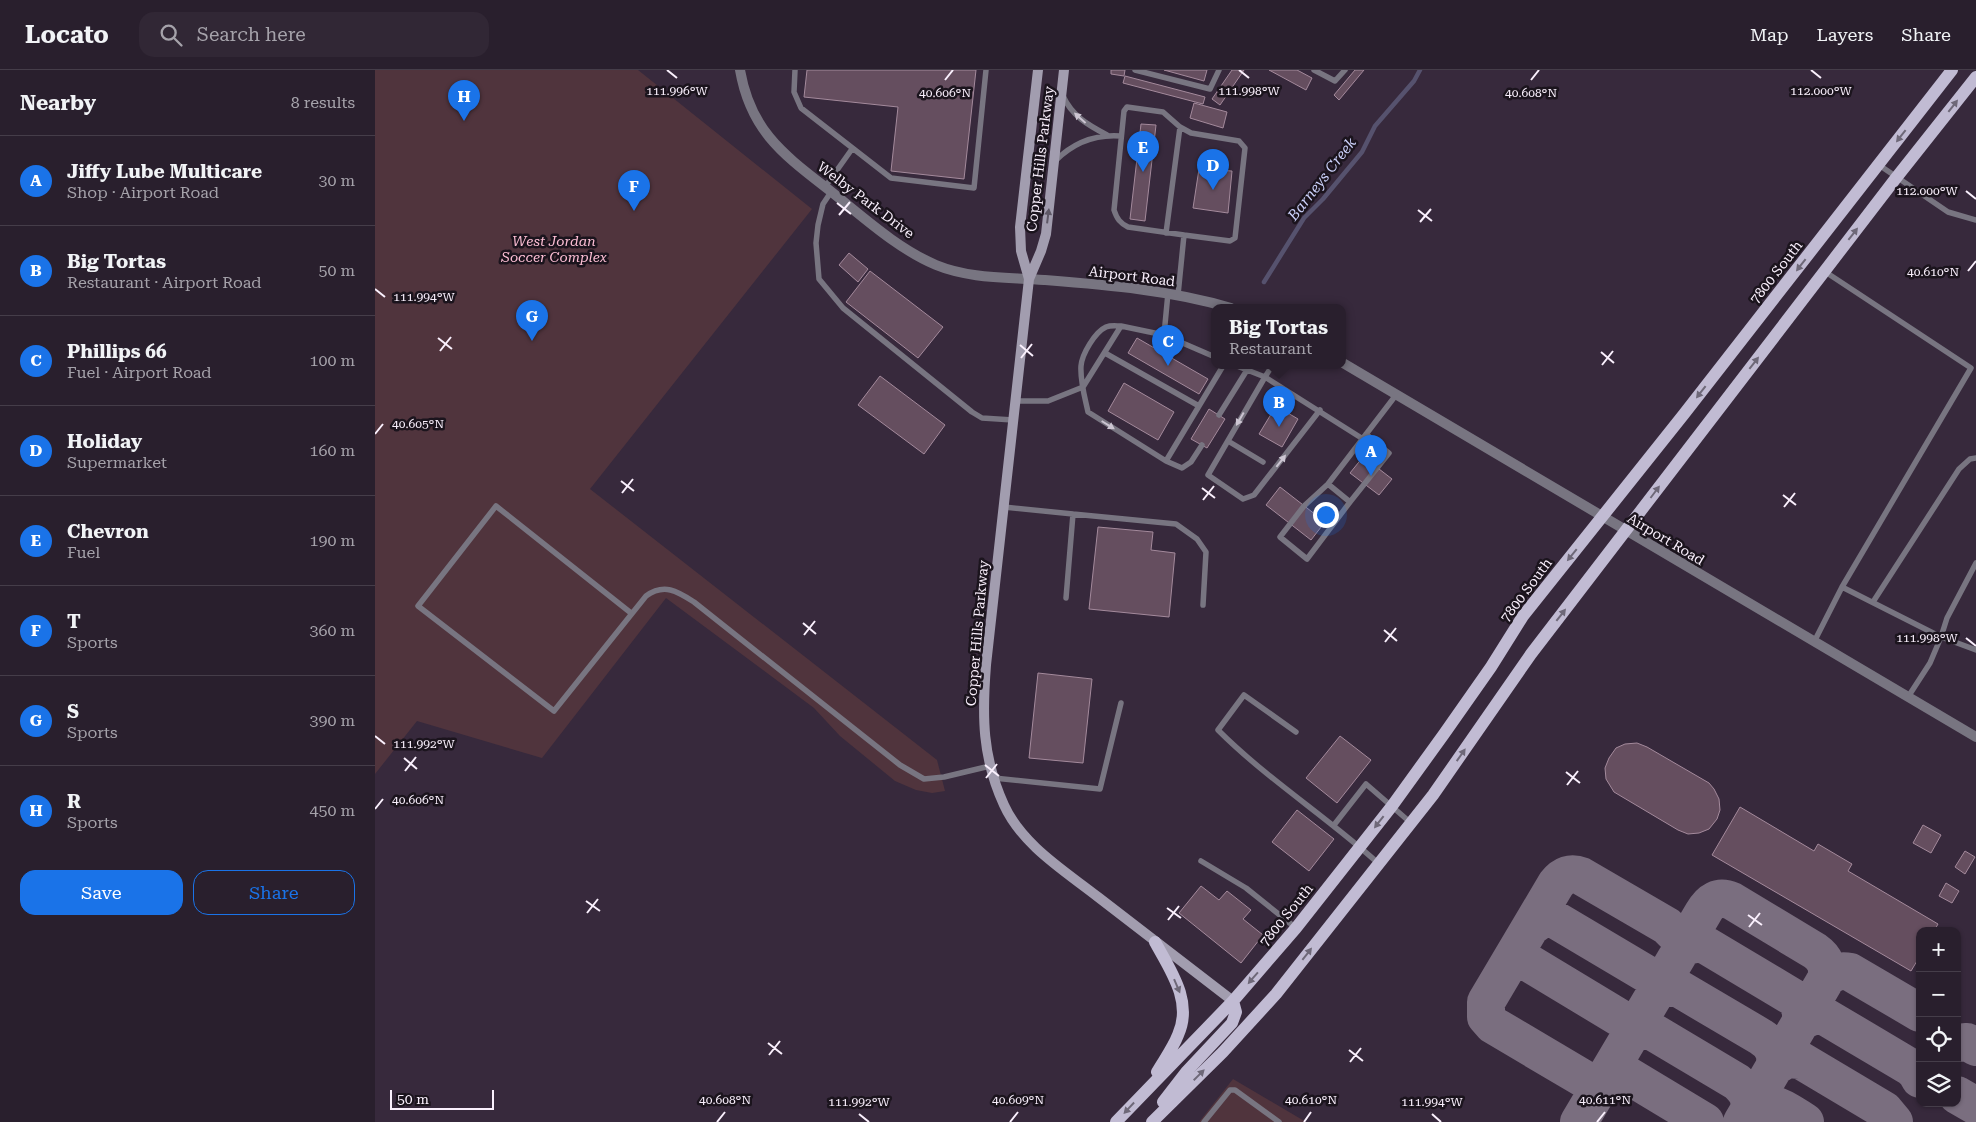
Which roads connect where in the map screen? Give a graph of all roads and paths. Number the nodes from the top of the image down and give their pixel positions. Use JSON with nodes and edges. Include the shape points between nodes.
{"nodes":[{"id":1,"x":740,"y":70,"type":"edge"},
{"id":2,"x":795,"y":70,"type":"edge"},
{"id":3,"x":986,"y":70,"type":"edge"},
{"id":4,"x":1038,"y":70,"type":"edge"},
{"id":5,"x":1064,"y":70,"type":"edge"},
{"id":6,"x":1135,"y":70,"type":"edge"},
{"id":7,"x":1219,"y":70,"type":"edge"},
{"id":8,"x":1314,"y":70,"type":"edge"},
{"id":9,"x":1345,"y":70,"type":"edge"},
{"id":10,"x":1952,"y":70,"type":"edge"},
{"id":11,"x":1976,"y":77,"type":"edge"},
{"id":12,"x":1061,"y":93,"type":"junction"},
{"id":13,"x":1180,"y":127,"type":"junction"},
{"id":14,"x":1107,"y":135,"type":"junction"},
{"id":15,"x":1121,"y":136,"type":"junction"},
{"id":16,"x":852,"y":149,"type":"junction"},
{"id":17,"x":1054,"y":163,"type":"junction"},
{"id":18,"x":1879,"y":165,"type":"junction"},
{"id":19,"x":1897,"y":178,"type":"junction"},
{"id":20,"x":828,"y":189,"type":"junction"},
{"id":21,"x":1976,"y":220,"type":"edge"},
{"id":22,"x":1166,"y":233,"type":"junction"},
{"id":23,"x":1184,"y":235,"type":"junction"},
{"id":24,"x":1824,"y":271,"type":"junction"},
{"id":25,"x":1029,"y":279,"type":"junction"},
{"id":26,"x":1173,"y":294,"type":"junction"},
{"id":27,"x":1214,"y":304,"type":"edge"},
{"id":28,"x":1121,"y":326,"type":"junction"},
{"id":29,"x":1164,"y":335,"type":"junction"},
{"id":30,"x":1105,"y":353,"type":"junction"},
{"id":31,"x":1211,"y":354,"type":"edge"},
{"id":32,"x":1346,"y":365,"type":"edge"},
{"id":33,"x":1221,"y":369,"type":"edge"},
{"id":34,"x":1270,"y":369,"type":"edge"},
{"id":35,"x":1974,"y":369,"type":"edge"},
{"id":36,"x":1247,"y":370,"type":"joint"},
{"id":37,"x":1265,"y":377,"type":"junction"},
{"id":38,"x":1083,"y":387,"type":"junction"},
{"id":39,"x":1396,"y":396,"type":"junction"},
{"id":40,"x":1015,"y":401,"type":"junction"},
{"id":41,"x":1199,"y":406,"type":"junction"},
{"id":42,"x":1320,"y":410,"type":"junction"},
{"id":43,"x":1219,"y":415,"type":"dead end"},
{"id":44,"x":1013,"y":420,"type":"junction"},
{"id":45,"x":1365,"y":436,"type":"junction"},
{"id":46,"x":1227,"y":441,"type":"junction"},
{"id":47,"x":1202,"y":445,"type":"dead end"},
{"id":48,"x":1976,"y":458,"type":"edge"},
{"id":49,"x":1166,"y":461,"type":"junction"},
{"id":50,"x":1263,"y":462,"type":"dead end"},
{"id":51,"x":1328,"y":484,"type":"junction"},
{"id":52,"x":1350,"y":502,"type":"junction"},
{"id":53,"x":1004,"y":507,"type":"junction"},
{"id":54,"x":1073,"y":514,"type":"junction"},
{"id":55,"x":1603,"y":517,"type":"junction"},
{"id":56,"x":1626,"y":531,"type":"junction"},
{"id":57,"x":1976,"y":563,"type":"edge"},
{"id":58,"x":1842,"y":587,"type":"junction"},
{"id":59,"x":1066,"y":598,"type":"dead end"},
{"id":60,"x":1873,"y":602,"type":"junction"},
{"id":61,"x":1203,"y":605,"type":"dead end"},
{"id":62,"x":631,"y":613,"type":"junction"},
{"id":63,"x":1941,"y":637,"type":"junction"},
{"id":64,"x":1814,"y":642,"type":"junction"},
{"id":65,"x":1976,"y":650,"type":"edge"},
{"id":66,"x":1908,"y":697,"type":"junction"},
{"id":67,"x":1121,"y":703,"type":"dead end"},
{"id":68,"x":1295,"y":732,"type":"dead end"},
{"id":69,"x":1976,"y":737,"type":"edge"},
{"id":70,"x":990,"y":766,"type":"junction"},
{"id":71,"x":994,"y":778,"type":"junction"},
{"id":72,"x":1392,"y":806,"type":"junction"},
{"id":73,"x":1411,"y":823,"type":"junction"},
{"id":74,"x":1333,"y":825,"type":"junction"},
{"id":75,"x":1360,"y":847,"type":"junction"},
{"id":76,"x":1201,"y":861,"type":"dead end"},
{"id":77,"x":1379,"y":864,"type":"junction"},
{"id":78,"x":1296,"y":928,"type":"junction"},
{"id":79,"x":1155,"y":942,"type":"junction"},
{"id":80,"x":1233,"y":1001,"type":"junction"},
{"id":81,"x":1147,"y":1089,"type":"junction"},
{"id":82,"x":1116,"y":1122,"type":"edge"},
{"id":83,"x":1148,"y":1122,"type":"edge"},
{"id":84,"x":1152,"y":1122,"type":"edge"},
{"id":85,"x":1204,"y":1122,"type":"edge"},
{"id":86,"x":1279,"y":1122,"type":"edge"}],
"edges":[{"from":1,"to":20,"type":"street","name":"Welby Park Drive","via":[[749,103],[765,132],[789,158]]},
{"from":2,"to":16,"type":"lane","via":[[794,92],[801,108]]},
{"from":3,"to":16,"type":"lane","via":[[974,188],[891,178]]},
{"from":4,"to":25,"type":"main road","name":"Copper Hills Parkway","via":[[1020,227],[1021,251]]},
{"from":5,"to":12,"type":"main road","name":"Copper Hills Parkway"},
{"from":6,"to":7,"type":"lane","via":[[1210,89]]},
{"from":8,"to":9,"type":"lane","via":[[1335,82]]},
{"from":10,"to":18,"type":"main road","name":"7800 South","one_way":true},
{"from":19,"to":11,"type":"main road","one_way":true},
{"from":14,"to":12,"type":"lane","one_way":true,"via":[[1081,120]]},
{"from":12,"to":17,"type":"main road","name":"Copper Hills Parkway"},
{"from":13,"to":15,"type":"lane","via":[[1163,112],[1129,107],[1124,111]]},
{"from":13,"to":22,"type":"lane"},
{"from":13,"to":23,"type":"lane","via":[[1191,133],[1239,141],[1245,148],[1235,238],[1230,242]]},
{"from":14,"to":15,"type":"lane"},
{"from":14,"to":17,"type":"lane","via":[[1084,141]]},
{"from":15,"to":22,"type":"lane","via":[[1114,199],[1116,218],[1128,228]]},
{"from":16,"to":20,"type":"lane"},
{"from":25,"to":17,"type":"main road","name":"Copper Hills Parkway","one_way":true,"via":[[1045,234]]},
{"from":18,"to":19,"type":"lane"},
{"from":18,"to":55,"type":"main road","name":"7800 South","one_way":true},
{"from":19,"to":21,"type":"lane","via":[[1948,212]]},
{"from":24,"to":19,"type":"main road","one_way":true},
{"from":20,"to":25,"type":"street","name":"Welby Park Drive","via":[[895,241],[936,265],[990,277]]},
{"from":20,"to":44,"type":"lane","via":[[818,225],[819,279],[843,308],[972,412],[982,418]]},
{"from":22,"to":23,"type":"lane"},
{"from":23,"to":26,"type":"lane"},
{"from":24,"to":35,"type":"lane"},
{"from":56,"to":24,"type":"main road","one_way":true},
{"from":25,"to":26,"type":"street","name":"Airport Road"},
{"from":25,"to":40,"type":"main road","name":"Copper Hills Parkway"},
{"from":26,"to":27,"type":"street","name":"Airport Road"},
{"from":26,"to":29,"type":"lane"},
{"from":28,"to":29,"type":"lane"},
{"from":28,"to":30,"type":"lane"},
{"from":28,"to":38,"type":"lane","via":[[1105,328],[1095,338],[1081,365]]},
{"from":29,"to":31,"type":"lane"},
{"from":30,"to":38,"type":"lane"},
{"from":30,"to":41,"type":"lane"},
{"from":32,"to":39,"type":"street","name":"Airport Road"},
{"from":33,"to":41,"type":"lane"},
{"from":34,"to":37,"type":"lane"},
{"from":35,"to":58,"type":"lane"},
{"from":36,"to":37,"type":"lane"},
{"from":36,"to":43,"type":"lane"},
{"from":37,"to":42,"type":"lane"},
{"from":37,"to":46,"type":"lane","one_way":true},
{"from":38,"to":40,"type":"lane","via":[[1048,402]]},
{"from":38,"to":49,"type":"lane","one_way":true,"via":[[1088,412]]},
{"from":39,"to":45,"type":"lane"},
{"from":39,"to":55,"type":"street","name":"Airport Road"},
{"from":40,"to":44,"type":"main road","name":"Copper Hills Parkway"},
{"from":41,"to":49,"type":"lane"},
{"from":42,"to":45,"type":"lane"},
{"from":46,"to":42,"type":"lane","one_way":true,"via":[[1208,475],[1243,499],[1249,498]]},
{"from":44,"to":53,"type":"main road","name":"Copper Hills Parkway"},
{"from":45,"to":51,"type":"lane"},
{"from":45,"to":52,"type":"lane","via":[[1389,454]]},
{"from":46,"to":50,"type":"lane"},
{"from":47,"to":49,"type":"lane","via":[[1185,468]]},
{"from":48,"to":60,"type":"lane","via":[[1959,469]]},
{"from":51,"to":52,"type":"lane"},
{"from":51,"to":52,"type":"lane","via":[[1304,506],[1280,537],[1307,559]]},
{"from":53,"to":54,"type":"lane"},
{"from":53,"to":70,"type":"main road","name":"Copper Hills Parkway","via":[[983,705]]},
{"from":54,"to":59,"type":"lane"},
{"from":54,"to":61,"type":"lane","via":[[1176,524],[1197,539],[1206,552]]},
{"from":55,"to":56,"type":"street","name":"Airport Road"},
{"from":55,"to":72,"type":"main road","name":"7800 South","one_way":true,"via":[[1523,616],[1445,734]]},
{"from":56,"to":64,"type":"street","name":"Airport Road"},
{"from":73,"to":56,"type":"main road","one_way":true,"via":[[1531,654]]},
{"from":57,"to":63,"type":"lane","via":[[1947,618]]},
{"from":58,"to":60,"type":"lane"},
{"from":58,"to":64,"type":"lane"},
{"from":60,"to":63,"type":"lane"},
{"from":62,"to":62,"type":"lane","via":[[554,712],[418,606],[496,506]]},
{"from":62,"to":70,"type":"lane","via":[[652,591],[674,590],[694,602],[900,765],[924,779]]},
{"from":63,"to":65,"type":"lane"},
{"from":63,"to":66,"type":"lane","via":[[1930,663]]},
{"from":64,"to":66,"type":"street","name":"Airport Road"},
{"from":66,"to":69,"type":"street","name":"Airport Road"},
{"from":67,"to":71,"type":"lane","via":[[1100,789]]},
{"from":68,"to":74,"type":"lane","via":[[1244,695],[1218,730],[1239,751]]},
{"from":70,"to":71,"type":"main road","name":"Copper Hills Parkway"},
{"from":71,"to":79,"type":"main road","name":"Copper Hills Parkway","via":[[1004,806],[1019,830],[1055,863]]},
{"from":72,"to":73,"type":"lane"},
{"from":72,"to":74,"type":"lane","via":[[1366,784]]},
{"from":72,"to":75,"type":"main road","name":"7800 South","one_way":true},
{"from":73,"to":77,"type":"main road"},
{"from":74,"to":75,"type":"lane"},
{"from":75,"to":77,"type":"lane"},
{"from":75,"to":78,"type":"main road","name":"7800 South"},
{"from":76,"to":78,"type":"lane","via":[[1246,888]]},
{"from":84,"to":77,"type":"main road","one_way":true,"via":[[1277,994]]},
{"from":78,"to":80,"type":"main road","name":"7800 South","one_way":true},
{"from":79,"to":80,"type":"main road","name":"Copper Hills Parkway"},
{"from":79,"to":81,"type":"main road","one_way":true,"via":[[1179,988],[1184,1010],[1179,1035]]},
{"from":80,"to":81,"type":"main road","name":"7800 South"},
{"from":80,"to":83,"type":"main road","via":[[1236,1012],[1232,1023],[1187,1071]]},
{"from":81,"to":82,"type":"main road","name":"7800 South","one_way":true},
{"from":85,"to":86,"type":"lane","via":[[1229,1090],[1235,1090]]}]}
